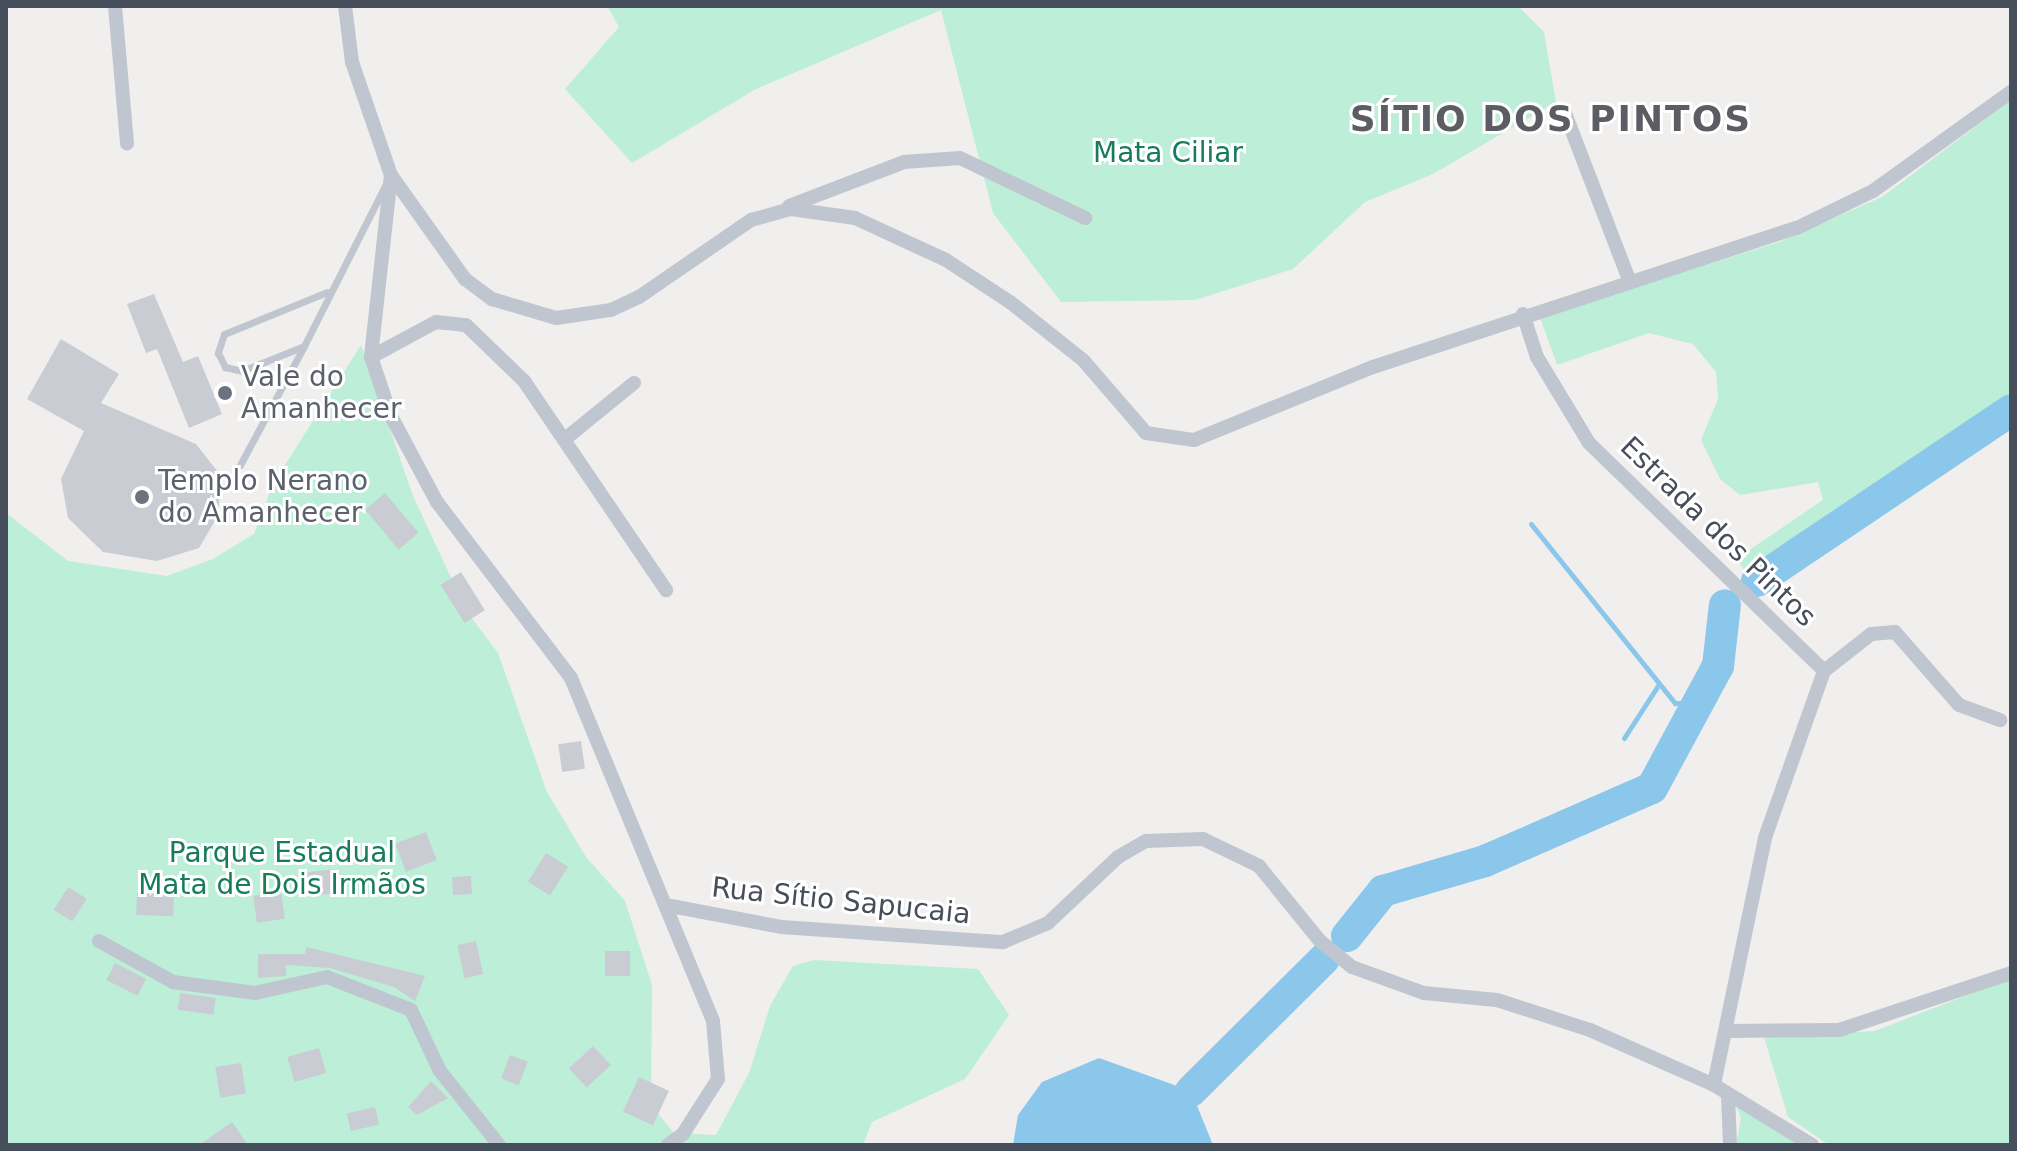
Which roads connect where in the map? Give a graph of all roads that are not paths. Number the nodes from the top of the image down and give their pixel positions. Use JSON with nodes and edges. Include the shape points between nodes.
{"nodes":[{"id":1,"x":115,"y":6,"type":"edge"},
{"id":2,"x":345,"y":6,"type":"edge"},
{"id":3,"x":2011,"y":92,"type":"edge"},
{"id":4,"x":1565,"y":113,"type":"dead end"},
{"id":5,"x":127,"y":143,"type":"dead end"},
{"id":6,"x":391,"y":175,"type":"junction"},
{"id":7,"x":1085,"y":218,"type":"dead end"},
{"id":8,"x":751,"y":220,"type":"junction"},
{"id":9,"x":1629,"y":280,"type":"junction"},
{"id":10,"x":327,"y":292,"type":"junction"},
{"id":11,"x":1523,"y":314,"type":"junction"},
{"id":12,"x":304,"y":346,"type":"junction"},
{"id":13,"x":371,"y":357,"type":"junction"},
{"id":14,"x":634,"y":383,"type":"dead end"},
{"id":15,"x":565,"y":439,"type":"junction"},
{"id":16,"x":240,"y":465,"type":"dead end"},
{"id":17,"x":666,"y":590,"type":"dead end"},
{"id":18,"x":1824,"y":671,"type":"junction"},
{"id":19,"x":2000,"y":720,"type":"dead end"},
{"id":20,"x":671,"y":906,"type":"junction"},
{"id":21,"x":99,"y":941,"type":"dead end"},
{"id":22,"x":2011,"y":973,"type":"edge"},
{"id":23,"x":1728,"y":1031,"type":"junction"},
{"id":24,"x":1714,"y":1085,"type":"junction"},
{"id":25,"x":1728,"y":1095,"type":"junction"},
{"id":26,"x":499,"y":1145,"type":"edge"},
{"id":27,"x":668,"y":1145,"type":"edge"},
{"id":28,"x":1730,"y":1145,"type":"edge"},
{"id":29,"x":1812,"y":1145,"type":"edge"}],
"edges":[{"from":1,"to":5,"type":"street"},
{"from":2,"to":6,"type":"street","via":[[352,62]]},
{"from":3,"to":9,"type":"street","via":[[1873,191],[1797,228]]},
{"from":4,"to":9,"type":"street"},
{"from":6,"to":8,"type":"street","via":[[465,279],[503,304],[556,318],[611,310],[639,297]]},
{"from":6,"to":10,"type":"lane"},
{"from":6,"to":13,"type":"street"},
{"from":7,"to":8,"type":"street","via":[[960,158],[904,162]]},
{"from":8,"to":11,"type":"street","via":[[791,209],[826,211],[946,260],[1083,360],[1146,433],[1167,441],[1194,440]]},
{"from":9,"to":11,"type":"street"},
{"from":10,"to":12,"type":"lane"},
{"from":10,"to":12,"type":"lane","via":[[224,334],[218,353],[225,367],[242,371]]},
{"from":11,"to":18,"type":"street","name":"Estrada dos Pintos","via":[[1537,357],[1589,443]]},
{"from":12,"to":16,"type":"lane"},
{"from":13,"to":15,"type":"street","via":[[451,319],[495,350]]},
{"from":13,"to":20,"type":"street","via":[[391,416],[437,502],[571,678]]},
{"from":14,"to":15,"type":"street"},
{"from":15,"to":17,"type":"street"},
{"from":18,"to":19,"type":"street","via":[[1871,634],[1895,632],[1959,705]]},
{"from":18,"to":23,"type":"street","via":[[1765,838]]},
{"from":20,"to":24,"type":"street","name":"Rua Sítio Sapucaia","via":[[796,928],[1003,942],[1048,923],[1118,857],[1146,841],[1203,839],[1259,866],[1320,941],[1352,967],[1424,993],[1540,1011]]},
{"from":20,"to":27,"type":"street","via":[[713,1021],[718,1079],[683,1134]]},
{"from":21,"to":26,"type":"street","via":[[173,982],[255,993],[327,977],[411,1010],[440,1071]]},
{"from":22,"to":23,"type":"street","via":[[1839,1030]]},
{"from":23,"to":24,"type":"street"},
{"from":24,"to":25,"type":"street","name":"Rua Sítio Sapucaia"},
{"from":25,"to":28,"type":"street"},
{"from":25,"to":29,"type":"street","name":"Rua Sítio Sapucaia"}]}
